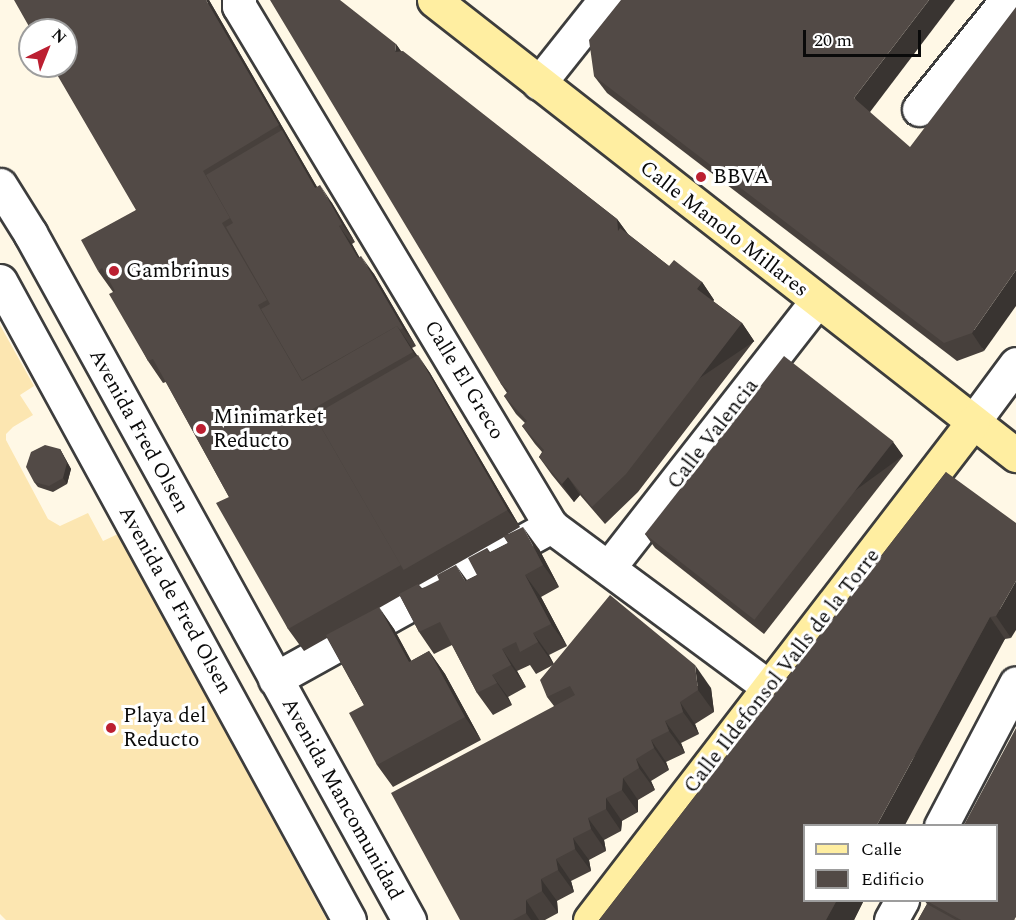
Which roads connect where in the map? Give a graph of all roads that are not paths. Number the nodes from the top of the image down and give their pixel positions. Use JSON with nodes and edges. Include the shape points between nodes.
{"nodes":[{"id":1,"x":239,"y":0,"type":"edge"},
{"id":2,"x":434,"y":0,"type":"edge"},
{"id":3,"x":605,"y":0,"type":"edge"},
{"id":4,"x":1007,"y":0,"type":"edge"},
{"id":5,"x":539,"y":83,"type":"junction"},
{"id":6,"x":920,"y":109,"type":"dead end"},
{"id":7,"x":0,"y":185,"type":"edge"},
{"id":8,"x":0,"y":281,"type":"edge"},
{"id":9,"x":817,"y":302,"type":"junction"},
{"id":10,"x":1016,"y":364,"type":"edge"},
{"id":11,"x":973,"y":422,"type":"junction"},
{"id":12,"x":1016,"y":455,"type":"edge"},
{"id":13,"x":551,"y":526,"type":"junction"},
{"id":14,"x":609,"y":567,"type":"junction"},
{"id":15,"x":275,"y":679,"type":"junction"},
{"id":16,"x":1016,"y":683,"type":"edge"},
{"id":17,"x":770,"y":688,"type":"junction"},
{"id":18,"x":942,"y":824,"type":"edge"},
{"id":19,"x":901,"y":902,"type":"edge"},
{"id":20,"x":349,"y":920,"type":"edge"},
{"id":21,"x":409,"y":920,"type":"edge"},
{"id":22,"x":590,"y":920,"type":"edge"},
{"id":23,"x":891,"y":920,"type":"edge"}],
"edges":[{"from":1,"to":13,"type":"street","name":"Calle El Greco","via":[[239,6]]},
{"from":2,"to":5,"type":"main road","name":"Calle Manolo Millares"},
{"from":3,"to":5,"type":"street"},
{"from":4,"to":6,"type":"street"},
{"from":5,"to":9,"type":"main road","name":"Calle Manolo Millares"},
{"from":7,"to":15,"type":"street","name":"Avenida Fred Olsen"},
{"from":8,"to":20,"type":"street","name":"Avenida de Fred Olsen"},
{"from":9,"to":11,"type":"main road","name":"Calle Manolo Millares"},
{"from":9,"to":14,"type":"street","name":"Calle Valencia"},
{"from":10,"to":11,"type":"street"},
{"from":11,"to":12,"type":"main road","name":"Calle Manolo Millares"},
{"from":11,"to":17,"type":"main road","name":"Calle Ildefonsol Valls de la Torre"},
{"from":13,"to":14,"type":"street","name":"Calle El Greco"},
{"from":13,"to":15,"type":"street"},
{"from":14,"to":17,"type":"street","name":"Calle El Greco"},
{"from":15,"to":21,"type":"street","name":"Avenida Mancomunidad"},
{"from":16,"to":18,"type":"street"},
{"from":17,"to":22,"type":"main road","name":"Calle Ildefonsol Valls de la Torre"},
{"from":19,"to":23,"type":"street"}]}
